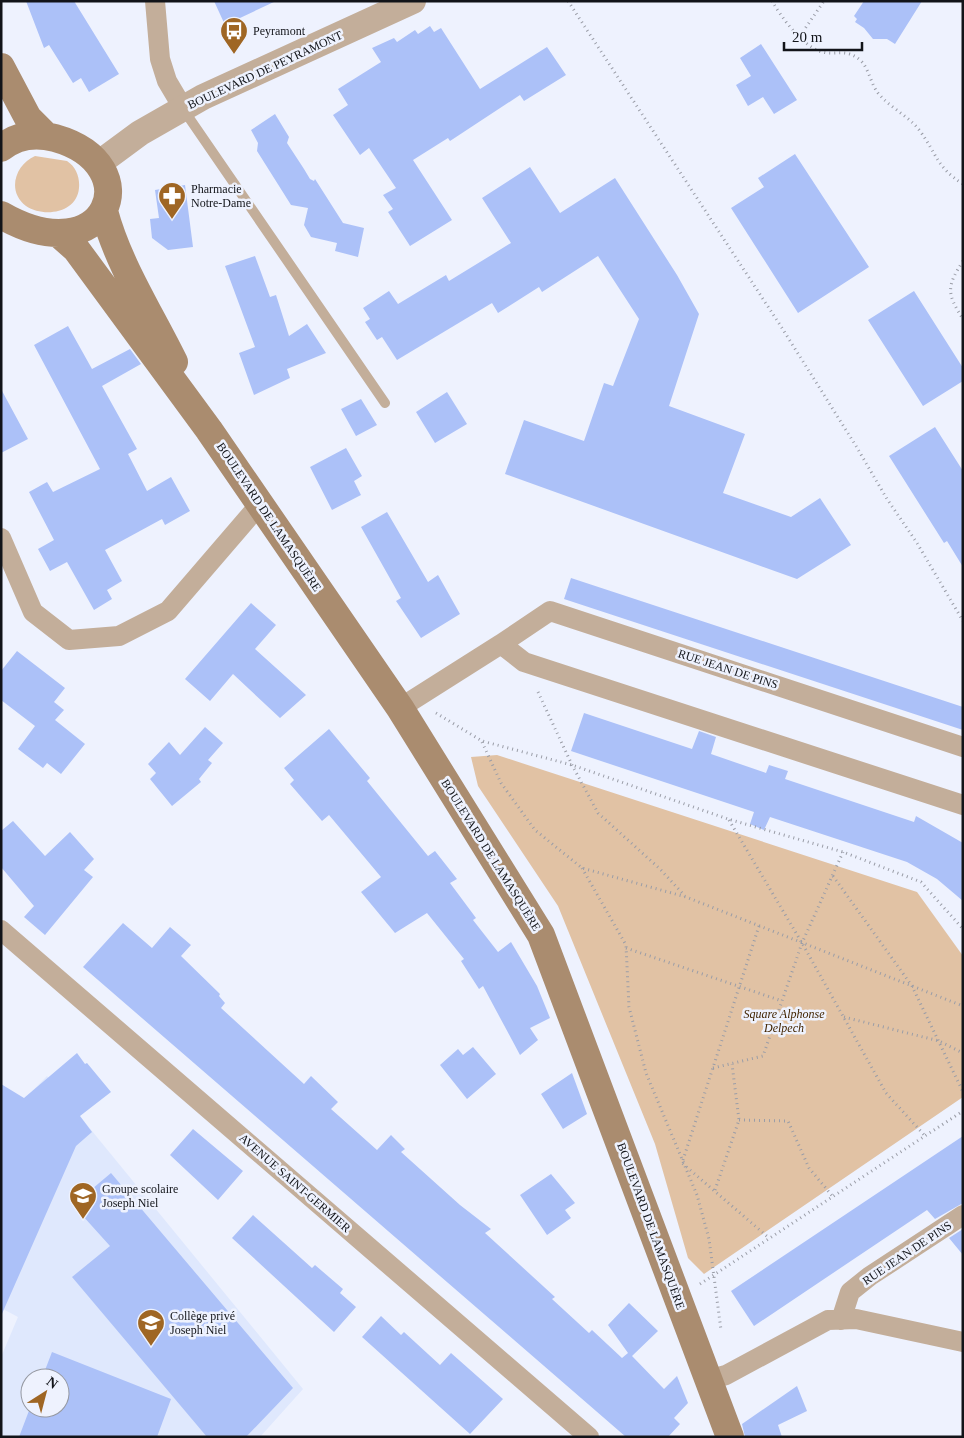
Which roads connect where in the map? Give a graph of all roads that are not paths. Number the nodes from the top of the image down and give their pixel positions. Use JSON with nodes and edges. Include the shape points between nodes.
{"nodes":[{"id":1,"x":154,"y":1,"type":"edge"},
{"id":2,"x":413,"y":1,"type":"edge"},
{"id":3,"x":1,"y":68,"type":"edge"},
{"id":4,"x":183,"y":108,"type":"junction"},
{"id":5,"x":46,"y":136,"type":"junction"},
{"id":6,"x":1,"y":148,"type":"edge"},
{"id":7,"x":98,"y":164,"type":"junction"},
{"id":8,"x":104,"y":211,"type":"junction"},
{"id":9,"x":1,"y":215,"type":"edge"},
{"id":10,"x":59,"y":234,"type":"junction"},
{"id":11,"x":385,"y":403,"type":"dead end"},
{"id":12,"x":209,"y":430,"type":"junction"},
{"id":13,"x":260,"y":504,"type":"junction"},
{"id":14,"x":1,"y":538,"type":"edge"},
{"id":15,"x":501,"y":644,"type":"junction"},
{"id":16,"x":407,"y":704,"type":"junction"},
{"id":17,"x":963,"y":747,"type":"edge"},
{"id":18,"x":963,"y":805,"type":"edge"},
{"id":19,"x":1,"y":930,"type":"edge"},
{"id":20,"x":963,"y":1215,"type":"edge"},
{"id":21,"x":841,"y":1320,"type":"junction"},
{"id":22,"x":963,"y":1342,"type":"edge"},
{"id":23,"x":708,"y":1380,"type":"junction"},
{"id":24,"x":588,"y":1437,"type":"edge"},
{"id":25,"x":730,"y":1437,"type":"edge"}],
"edges":[{"from":1,"to":4,"type":"street","via":[[160,59],[167,81]]},
{"from":2,"to":4,"type":"street","name":"BOULEVARD DE PEYRAMONT"},
{"from":3,"to":5,"type":"main road","via":[[28,118]]},
{"from":4,"to":7,"type":"street","name":"BOULEVARD DE PEYRAMONT","via":[[140,133]]},
{"from":4,"to":11,"type":"lane"},
{"from":5,"to":6,"type":"main road","via":[[21,137]]},
{"from":5,"to":7,"type":"main road","via":[[86,151]]},
{"from":7,"to":8,"type":"main road","via":[[108,189]]},
{"from":8,"to":10,"type":"main road","via":[[87,227],[74,233]]},
{"from":8,"to":12,"type":"main road","name":"BOULEVARD DE LAMASQUÈRE","via":[[123,261]]},
{"from":9,"to":10,"type":"main road","via":[[15,223]]},
{"from":10,"to":12,"type":"main road","name":"BOULEVARD DE LAMASQUÈRE","via":[[76,249]]},
{"from":12,"to":13,"type":"main road","name":"BOULEVARD DE LAMASQUÈRE"},
{"from":13,"to":14,"type":"street","via":[[168,611],[119,636],[69,640],[33,612]]},
{"from":13,"to":16,"type":"main road","name":"BOULEVARD DE LAMASQUÈRE"},
{"from":15,"to":16,"type":"street","name":"RUE JEAN DE PINS"},
{"from":15,"to":17,"type":"street","name":"RUE JEAN DE PINS","via":[[550,611]]},
{"from":15,"to":18,"type":"street","via":[[524,662]]},
{"from":16,"to":23,"type":"main road","name":"BOULEVARD DE LAMASQUÈRE","via":[[541,935]]},
{"from":19,"to":24,"type":"street","name":"AVENUE SAINT-GERMIER"},
{"from":20,"to":21,"type":"street","name":"RUE JEAN DE PINS","via":[[850,1292]]},
{"from":21,"to":22,"type":"street","via":[[856,1319]]},
{"from":21,"to":23,"type":"street","via":[[828,1320],[726,1375]]},
{"from":23,"to":25,"type":"main road","name":"BOULEVARD DE LAMASQUÈRE"}]}
